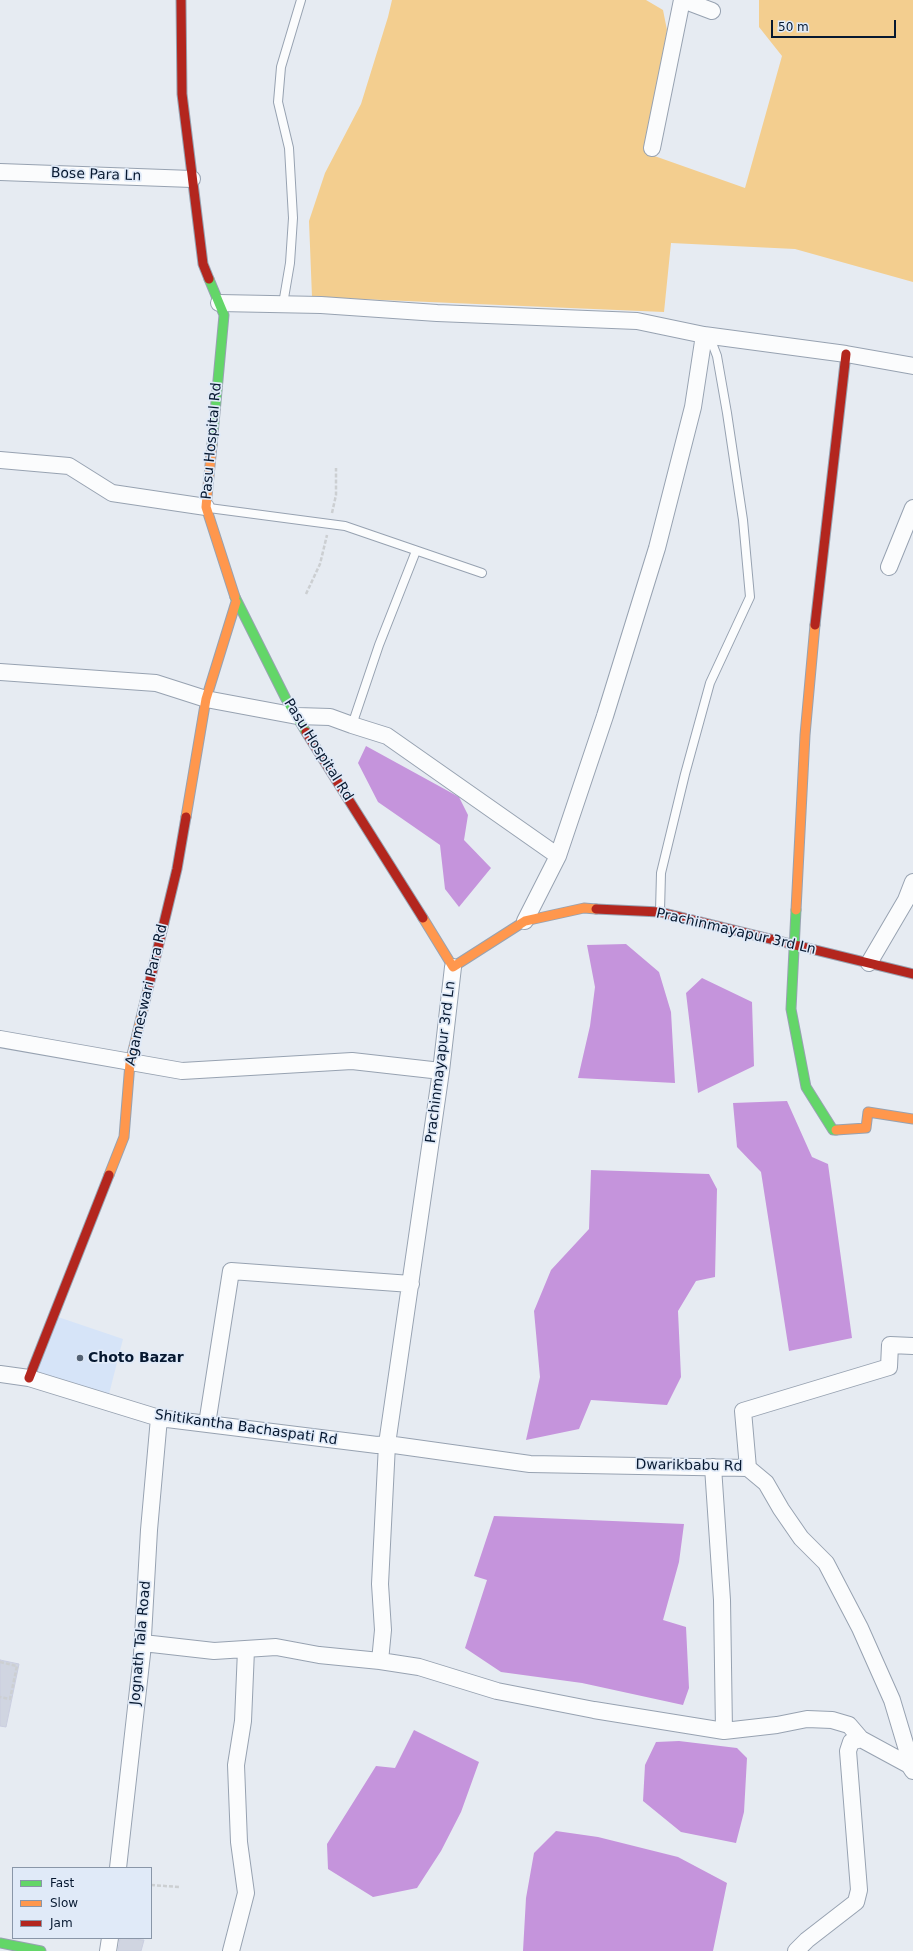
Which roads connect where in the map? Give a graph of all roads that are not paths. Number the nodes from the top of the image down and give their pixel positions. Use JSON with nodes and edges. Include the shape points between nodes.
{"nodes":[{"id":1,"x":181,"y":0,"type":"edge"},
{"id":2,"x":301,"y":0,"type":"edge"},
{"id":3,"x":682,"y":0,"type":"edge"},
{"id":4,"x":712,"y":10,"type":"dead end"},
{"id":5,"x":652,"y":148,"type":"dead end"},
{"id":6,"x":0,"y":172,"type":"edge"},
{"id":7,"x":192,"y":178,"type":"junction"},
{"id":8,"x":219,"y":303,"type":"junction"},
{"id":9,"x":283,"y":304,"type":"junction"},
{"id":10,"x":707,"y":335,"type":"junction"},
{"id":11,"x":846,"y":354,"type":"junction"},
{"id":12,"x":913,"y":366,"type":"edge"},
{"id":13,"x":0,"y":460,"type":"edge"},
{"id":14,"x":206,"y":507,"type":"junction"},
{"id":15,"x":913,"y":508,"type":"edge"},
{"id":16,"x":416,"y":551,"type":"junction"},
{"id":17,"x":889,"y":567,"type":"dead end"},
{"id":18,"x":482,"y":573,"type":"dead end"},
{"id":19,"x":236,"y":602,"type":"junction"},
{"id":20,"x":0,"y":672,"type":"edge"},
{"id":21,"x":206,"y":699,"type":"junction"},
{"id":22,"x":297,"y":716,"type":"junction"},
{"id":23,"x":352,"y":724,"type":"junction"},
{"id":24,"x":558,"y":856,"type":"junction"},
{"id":25,"x":913,"y":882,"type":"edge"},
{"id":26,"x":660,"y":912,"type":"junction"},
{"id":27,"x":525,"y":921,"type":"junction"},
{"id":28,"x":793,"y":945,"type":"junction"},
{"id":29,"x":869,"y":963,"type":"junction"},
{"id":30,"x":453,"y":967,"type":"junction"},
{"id":31,"x":913,"y":974,"type":"edge"},
{"id":32,"x":0,"y":1039,"type":"edge"},
{"id":33,"x":130,"y":1063,"type":"junction"},
{"id":34,"x":441,"y":1070,"type":"junction"},
{"id":35,"x":913,"y":1119,"type":"edge"},
{"id":36,"x":411,"y":1284,"type":"junction"},
{"id":37,"x":913,"y":1346,"type":"edge"},
{"id":38,"x":0,"y":1374,"type":"edge"},
{"id":39,"x":29,"y":1378,"type":"junction"},
{"id":40,"x":159,"y":1418,"type":"junction"},
{"id":41,"x":207,"y":1424,"type":"junction"},
{"id":42,"x":382,"y":1444,"type":"junction"},
{"id":43,"x":713,"y":1468,"type":"junction"},
{"id":44,"x":748,"y":1468,"type":"junction"},
{"id":45,"x":143,"y":1643,"type":"junction"},
{"id":46,"x":246,"y":1650,"type":"junction"},
{"id":47,"x":380,"y":1661,"type":"junction"},
{"id":48,"x":724,"y":1731,"type":"junction"},
{"id":49,"x":861,"y":1739,"type":"junction"},
{"id":50,"x":913,"y":1771,"type":"edge"},
{"id":51,"x":118,"y":1867,"type":"edge"},
{"id":52,"x":110,"y":1939,"type":"edge"},
{"id":53,"x":0,"y":1943,"type":"edge"},
{"id":54,"x":41,"y":1951,"type":"edge"},
{"id":55,"x":108,"y":1951,"type":"edge"},
{"id":56,"x":231,"y":1951,"type":"edge"},
{"id":57,"x":796,"y":1951,"type":"edge"}],
"edges":[{"from":1,"to":7,"type":"street","name":"Pasu Hospital Rd","via":[[182,94]]},
{"from":2,"to":9,"type":"lane","via":[[281,67],[278,102],[289,148],[293,218],[290,263]]},
{"from":3,"to":4,"type":"street"},
{"from":3,"to":5,"type":"street"},
{"from":6,"to":7,"type":"street","name":"Bose Para Ln"},
{"from":7,"to":8,"type":"street","name":"Pasu Hospital Rd","via":[[203,264]]},
{"from":8,"to":9,"type":"street"},
{"from":8,"to":14,"type":"street","name":"Pasu Hospital Rd","via":[[224,315]]},
{"from":9,"to":10,"type":"street","via":[[637,321]]},
{"from":10,"to":11,"type":"street"},
{"from":10,"to":24,"type":"street","via":[[693,407],[657,548]]},
{"from":10,"to":26,"type":"lane","via":[[718,356],[743,520],[750,597],[710,684],[661,873]]},
{"from":11,"to":12,"type":"street"},
{"from":11,"to":28,"type":"street","via":[[820,574],[807,712]]},
{"from":13,"to":14,"type":"street","via":[[69,466],[112,493]]},
{"from":14,"to":16,"type":"lane","via":[[345,526]]},
{"from":14,"to":19,"type":"street","name":"Pasu Hospital Rd"},
{"from":15,"to":17,"type":"street"},
{"from":16,"to":18,"type":"lane"},
{"from":16,"to":23,"type":"lane","via":[[379,645]]},
{"from":19,"to":21,"type":"street","name":"Agameswari Para Rd"},
{"from":19,"to":22,"type":"street","name":"Pasu Hospital Rd"},
{"from":20,"to":21,"type":"street","via":[[156,683]]},
{"from":21,"to":22,"type":"street"},
{"from":21,"to":33,"type":"street","name":"Agameswari Para Rd","via":[[177,869]]},
{"from":22,"to":23,"type":"street","via":[[330,717]]},
{"from":22,"to":30,"type":"street","name":"Pasu Hospital Rd"},
{"from":23,"to":24,"type":"street","via":[[387,736]]},
{"from":24,"to":27,"type":"street"},
{"from":25,"to":29,"type":"street","via":[[906,900]]},
{"from":26,"to":27,"type":"street","name":"Prachinmayapur 3rd Ln","via":[[584,908]]},
{"from":26,"to":28,"type":"street","name":"Prachinmayapur 3rd Ln"},
{"from":27,"to":30,"type":"street","name":"Prachinmayapur 3rd Ln"},
{"from":28,"to":29,"type":"street","name":"Prachinmayapur 3rd Ln"},
{"from":28,"to":35,"type":"street","via":[[791,1009],[806,1087],[833,1130],[866,1128],[868,1112]]},
{"from":29,"to":31,"type":"street","name":"Prachinmayapur 3rd Ln"},
{"from":30,"to":34,"type":"street","name":"Prachinmayapur 3rd Ln"},
{"from":32,"to":33,"type":"street"},
{"from":33,"to":34,"type":"street","via":[[182,1071],[352,1061]]},
{"from":33,"to":39,"type":"street","name":"Agameswari Para Rd","via":[[124,1137]]},
{"from":34,"to":36,"type":"street","name":"Prachinmayapur 3rd Ln"},
{"from":36,"to":41,"type":"street","via":[[231,1271]]},
{"from":36,"to":42,"type":"street","name":"Prachinmayapur 3rd Ln"},
{"from":37,"to":44,"type":"street","name":"Dwarikbabu Rd","via":[[890,1345],[889,1367],[743,1411]]},
{"from":38,"to":39,"type":"street","name":"Shitikantha Bachaspati Rd"},
{"from":39,"to":40,"type":"street","name":"Shitikantha Bachaspati Rd"},
{"from":40,"to":41,"type":"street","name":"Shitikantha Bachaspati Rd"},
{"from":40,"to":45,"type":"street","name":"Jognath Tala Road","via":[[149,1530]]},
{"from":41,"to":42,"type":"street","name":"Shitikantha Bachaspati Rd"},
{"from":42,"to":43,"type":"street","name":"Dwarikbabu Rd","via":[[530,1464]]},
{"from":42,"to":47,"type":"street","name":"Prachinmayapur 3rd Ln","via":[[380,1584],[383,1630]]},
{"from":43,"to":44,"type":"street","name":"Dwarikbabu Rd"},
{"from":43,"to":48,"type":"street","via":[[722,1600]]},
{"from":44,"to":50,"type":"street","via":[[766,1483],[801,1538],[826,1563],[860,1628],[892,1700]]},
{"from":45,"to":46,"type":"street","via":[[214,1651]]},
{"from":45,"to":51,"type":"street","name":"Jognath Tala Road"},
{"from":46,"to":47,"type":"street","via":[[276,1647],[319,1655]]},
{"from":46,"to":56,"type":"street","via":[[243,1721],[236,1765],[239,1842],[246,1893]]},
{"from":47,"to":48,"type":"street","via":[[419,1667],[497,1691]]},
{"from":48,"to":49,"type":"street","via":[[807,1719],[832,1720],[849,1725]]},
{"from":49,"to":50,"type":"street","via":[[909,1765]]},
{"from":49,"to":57,"type":"street","via":[[851,1742],[848,1751],[859,1890],[856,1902]]},
{"from":52,"to":55,"type":"street"},
{"from":53,"to":54,"type":"street"}]}
